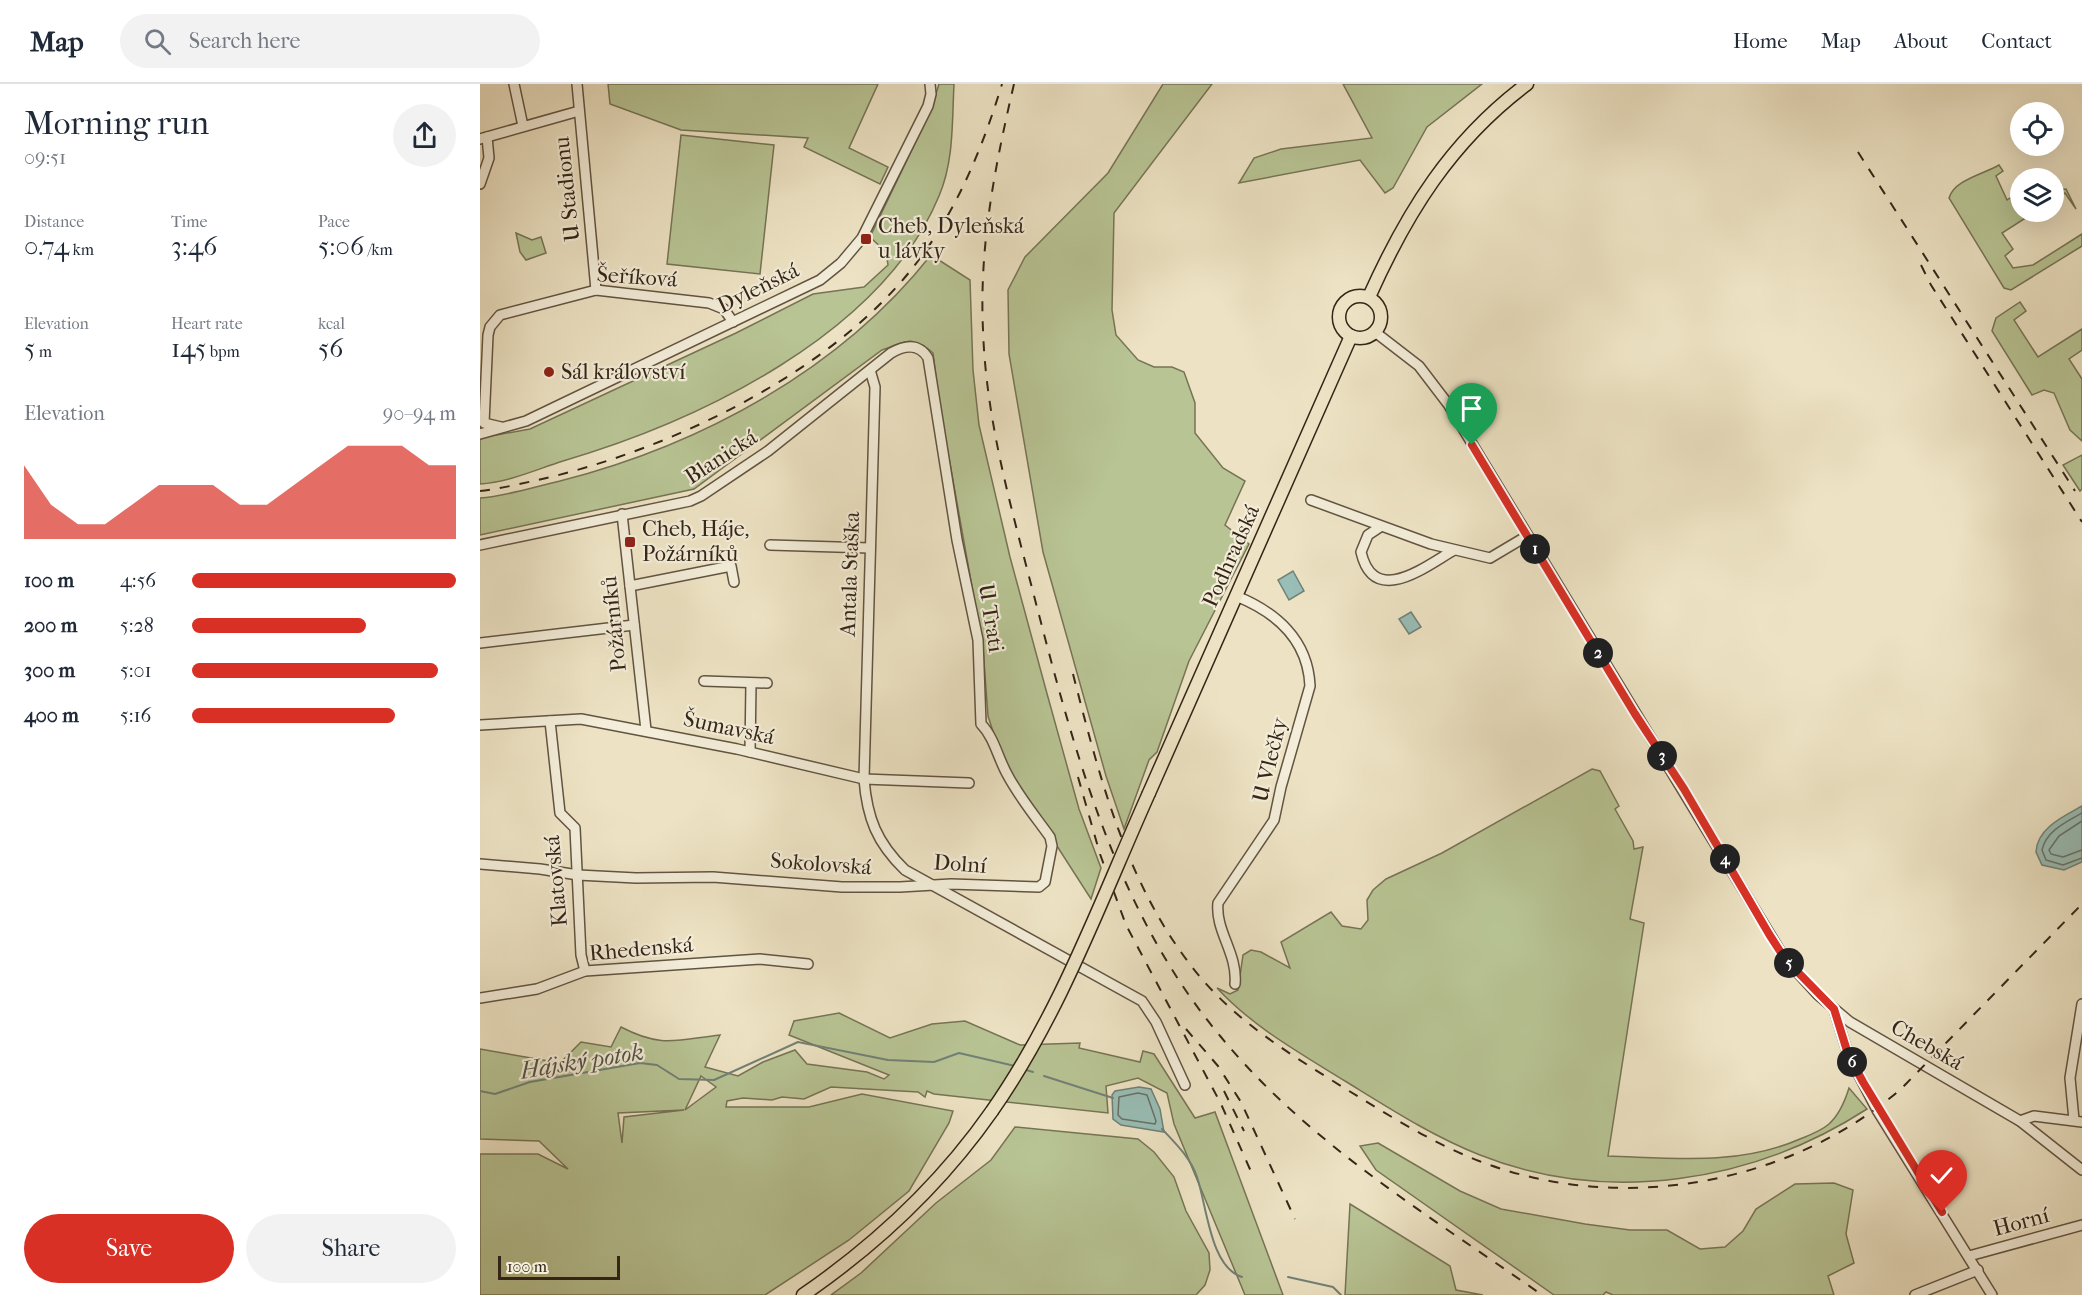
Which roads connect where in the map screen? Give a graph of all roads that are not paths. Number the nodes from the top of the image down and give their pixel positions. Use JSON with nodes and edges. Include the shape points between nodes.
{"nodes":[{"id":1,"x":514,"y":84,"type":"edge"},
{"id":2,"x":577,"y":84,"type":"edge"},
{"id":3,"x":930,"y":84,"type":"edge"},
{"id":4,"x":1527,"y":84,"type":"edge"},
{"id":5,"x":579,"y":111,"type":"junction"},
{"id":6,"x":523,"y":126,"type":"junction"},
{"id":7,"x":483,"y":138,"type":"edge"},
{"id":8,"x":480,"y":184,"type":"edge"},
{"id":9,"x":596,"y":290,"type":"junction"},
{"id":10,"x":1369,"y":297,"type":"junction"},
{"id":11,"x":733,"y":322,"type":"junction"},
{"id":12,"x":1375,"y":332,"type":"junction"},
{"id":13,"x":1351,"y":336,"type":"junction"},
{"id":14,"x":917,"y":347,"type":"joint"},
{"id":15,"x":870,"y":370,"type":"junction"},
{"id":16,"x":481,"y":429,"type":"edge"},
{"id":17,"x":1311,"y":500,"type":"dead end"},
{"id":18,"x":622,"y":514,"type":"junction"},
{"id":19,"x":1380,"y":526,"type":"junction"},
{"id":20,"x":1527,"y":536,"type":"junction"},
{"id":21,"x":480,"y":544,"type":"edge"},
{"id":22,"x":770,"y":545,"type":"dead end"},
{"id":23,"x":870,"y":548,"type":"junction"},
{"id":24,"x":1454,"y":550,"type":"junction"},
{"id":25,"x":734,"y":582,"type":"dead end"},
{"id":26,"x":630,"y":586,"type":"junction"},
{"id":27,"x":1236,"y":596,"type":"junction"},
{"id":28,"x":634,"y":625,"type":"junction"},
{"id":29,"x":480,"y":643,"type":"edge"},
{"id":30,"x":704,"y":681,"type":"dead end"},
{"id":31,"x":751,"y":683,"type":"junction"},
{"id":32,"x":767,"y":683,"type":"dead end"},
{"id":33,"x":550,"y":721,"type":"junction"},
{"id":34,"x":480,"y":725,"type":"edge"},
{"id":35,"x":645,"y":730,"type":"junction"},
{"id":36,"x":750,"y":752,"type":"junction"},
{"id":37,"x":864,"y":779,"type":"junction"},
{"id":38,"x":969,"y":783,"type":"dead end"},
{"id":39,"x":480,"y":864,"type":"edge"},
{"id":40,"x":578,"y":875,"type":"junction"},
{"id":41,"x":1045,"y":882,"type":"joint"},
{"id":42,"x":928,"y":884,"type":"junction"},
{"id":43,"x":808,"y":964,"type":"dead end"},
{"id":44,"x":585,"y":971,"type":"junction"},
{"id":45,"x":1235,"y":984,"type":"dead end"},
{"id":46,"x":480,"y":998,"type":"edge"},
{"id":47,"x":2082,"y":1004,"type":"edge"},
{"id":48,"x":1834,"y":1009,"type":"junction"},
{"id":49,"x":1185,"y":1085,"type":"dead end"},
{"id":50,"x":2020,"y":1121,"type":"junction"},
{"id":51,"x":2078,"y":1121,"type":"edge"},
{"id":52,"x":2082,"y":1170,"type":"edge"},
{"id":53,"x":2082,"y":1225,"type":"edge"},
{"id":54,"x":1969,"y":1256,"type":"junction"},
{"id":55,"x":1978,"y":1270,"type":"junction"},
{"id":56,"x":803,"y":1295,"type":"edge"},
{"id":57,"x":1914,"y":1295,"type":"edge"},
{"id":58,"x":1992,"y":1295,"type":"edge"}],
"edges":[{"from":1,"to":6,"type":"street"},
{"from":2,"to":5,"type":"street","name":"U Stadionu"},
{"from":3,"to":11,"type":"street","name":"Dyleňská","via":[[924,115],[865,232],[850,253],[813,284]]},
{"from":4,"to":10,"type":"main road","via":[[1479,125],[1429,184],[1390,249]]},
{"from":5,"to":6,"type":"street"},
{"from":5,"to":9,"type":"street","name":"U Stadionu"},
{"from":6,"to":7,"type":"street"},
{"from":7,"to":8,"type":"street","via":[[489,158]]},
{"from":9,"to":11,"type":"street","name":"Šeříková","via":[[709,303],[724,309]]},
{"from":9,"to":16,"type":"street","name":"Šeříková","via":[[507,312],[494,320],[488,335]]},
{"from":10,"to":12,"type":"main road","via":[[1379,306],[1381,315]]},
{"from":10,"to":13,"type":"main road","via":[[1351,298],[1341,307],[1340,324]]},
{"from":11,"to":16,"type":"street","name":"Dyleňská","via":[[526,421],[504,428]]},
{"from":12,"to":13,"type":"main road","via":[[1364,338]]},
{"from":12,"to":20,"type":"street","via":[[1410,358],[1439,391]]},
{"from":13,"to":27,"type":"main road","name":"Podhradská"},
{"from":14,"to":15,"type":"street","name":"Blanická","via":[[900,348]]},
{"from":14,"to":41,"type":"street","name":"U Trati","via":[[928,358],[957,540],[978,640],[981,724],[1014,788],[1050,837]]},
{"from":15,"to":18,"type":"street","name":"Blanická","via":[[768,451],[701,496]]},
{"from":15,"to":23,"type":"street","name":"Antala Staška","via":[[875,387]]},
{"from":17,"to":19,"type":"street"},
{"from":18,"to":21,"type":"street","name":"Blanická"},
{"from":18,"to":26,"type":"street","name":"Požárníků"},
{"from":19,"to":24,"type":"street"},
{"from":19,"to":24,"type":"street","via":[[1368,535],[1361,552],[1367,567],[1380,579],[1400,580]]},
{"from":20,"to":24,"type":"street","via":[[1490,558]]},
{"from":20,"to":48,"type":"street","name":"Chebská","via":[[1785,959]]},
{"from":22,"to":23,"type":"street"},
{"from":23,"to":37,"type":"street","name":"Antala Staška"},
{"from":25,"to":26,"type":"street","via":[[731,566]]},
{"from":26,"to":28,"type":"street","name":"Požárníků"},
{"from":27,"to":45,"type":"street","name":"U Vlečky","via":[[1269,612],[1287,629],[1310,670],[1310,686],[1274,820],[1218,903],[1217,913],[1234,960]]},
{"from":27,"to":56,"type":"main road","name":"Podhradská","bridge":true,"via":[[1031,1052],[953,1162],[913,1206]]},
{"from":28,"to":29,"type":"street"},
{"from":28,"to":35,"type":"street","name":"Požárníků"},
{"from":30,"to":31,"type":"street"},
{"from":31,"to":32,"type":"street"},
{"from":31,"to":36,"type":"street"},
{"from":33,"to":34,"type":"street","name":"Šumavská"},
{"from":33,"to":35,"type":"street","name":"Šumavská","via":[[581,719]]},
{"from":33,"to":40,"type":"street","name":"Klatovská","via":[[560,813],[575,828]]},
{"from":35,"to":36,"type":"street","name":"Šumavská"},
{"from":36,"to":37,"type":"street","name":"Šumavská"},
{"from":37,"to":38,"type":"street","name":"Šumavská"},
{"from":37,"to":42,"type":"street","name":"Dolní","via":[[868,816],[880,843],[905,870]]},
{"from":39,"to":40,"type":"street","name":"Sokolovská"},
{"from":40,"to":42,"type":"street","name":"Sokolovská","via":[[713,877],[842,887]]},
{"from":40,"to":44,"type":"street","name":"Klatovská"},
{"from":41,"to":42,"type":"street","name":"Dolní","via":[[1039,887]]},
{"from":42,"to":49,"type":"street","via":[[1132,995],[1150,1010]]},
{"from":43,"to":44,"type":"street","name":"Rhedenská","via":[[759,959]]},
{"from":44,"to":46,"type":"street","name":"Rhedenská","via":[[537,989]]},
{"from":47,"to":51,"type":"street","via":[[2070,1078]]},
{"from":48,"to":50,"type":"street","name":"Chebská","via":[[1902,1054]]},
{"from":48,"to":54,"type":"street","via":[[1848,1054],[1877,1110]]},
{"from":50,"to":51,"type":"street","via":[[2034,1116]]},
{"from":50,"to":52,"type":"street","name":"Chebská"},
{"from":53,"to":54,"type":"street","name":"Horní"},
{"from":54,"to":55,"type":"street"},
{"from":55,"to":57,"type":"street"},
{"from":55,"to":58,"type":"street"}]}
